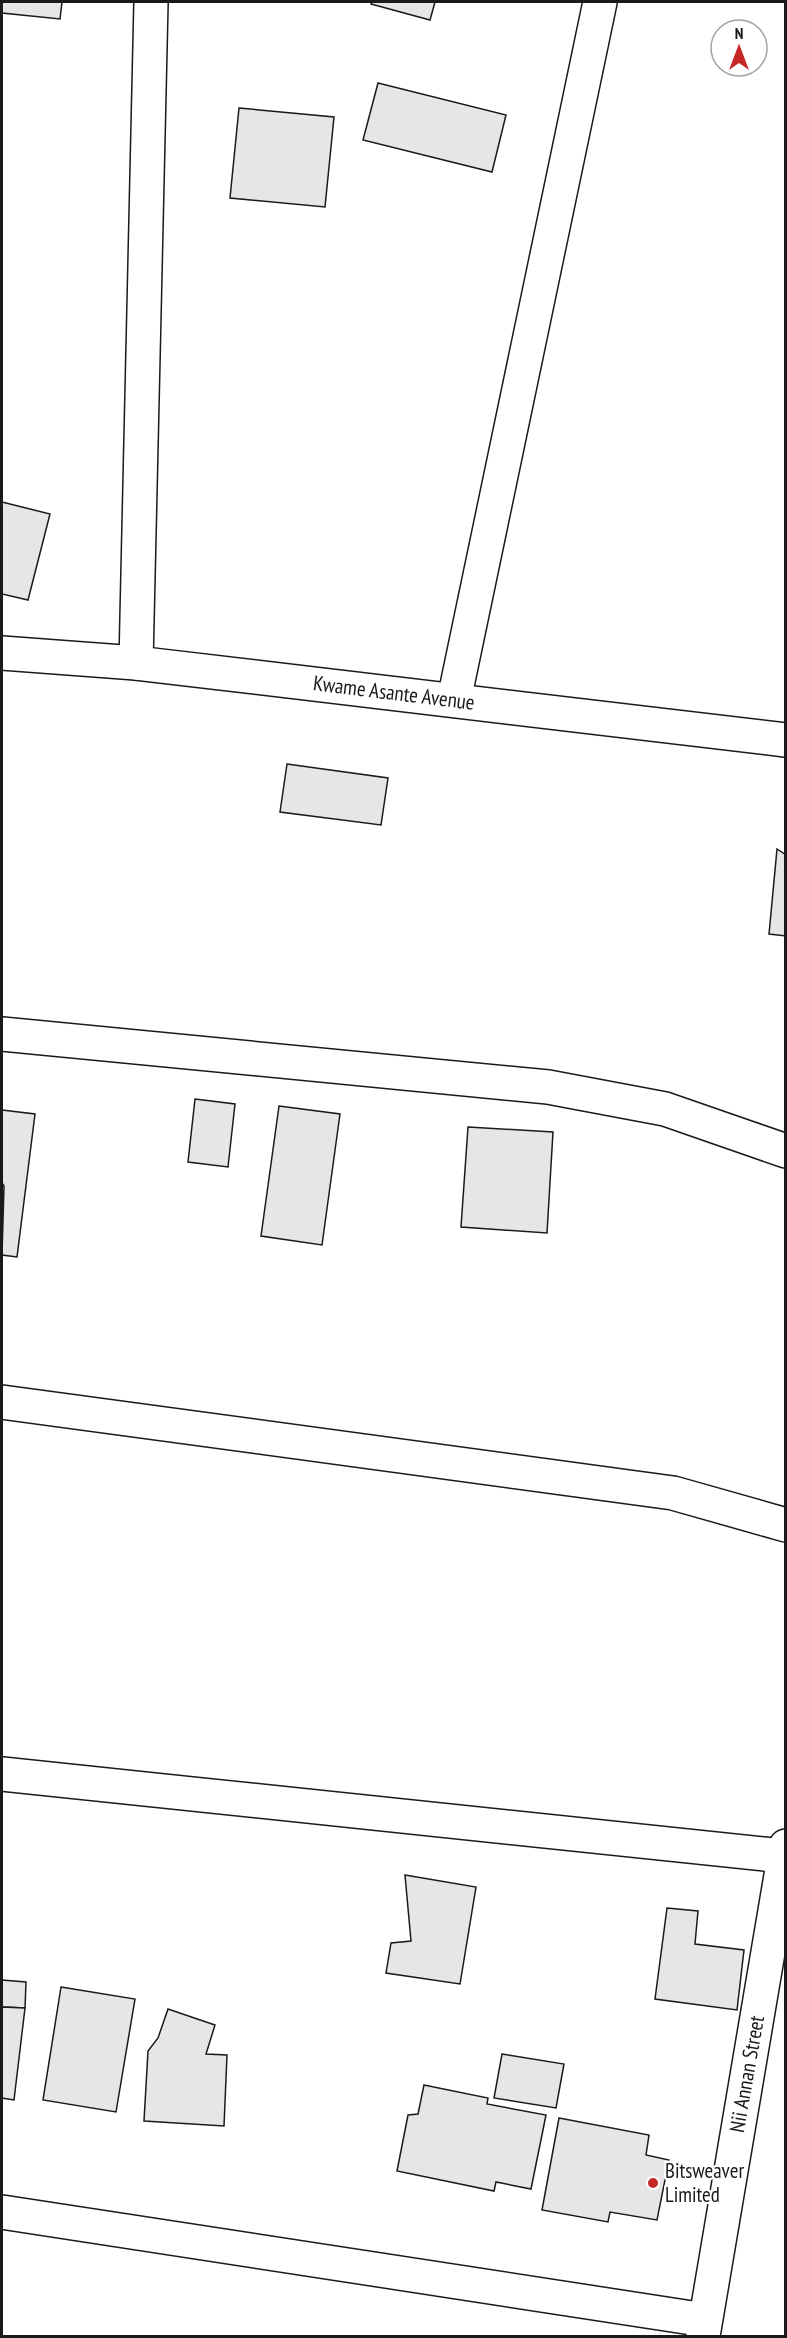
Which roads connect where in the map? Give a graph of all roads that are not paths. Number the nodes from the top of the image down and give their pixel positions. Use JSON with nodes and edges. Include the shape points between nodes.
{"nodes":[{"id":1,"x":151,"y":2,"type":"edge"},
{"id":2,"x":600,"y":2,"type":"edge"},
{"id":3,"x":2,"y":653,"type":"edge"},
{"id":4,"x":136,"y":663,"type":"junction"},
{"id":5,"x":454,"y":700,"type":"junction"},
{"id":6,"x":786,"y":740,"type":"edge"},
{"id":7,"x":2,"y":1034,"type":"edge"},
{"id":8,"x":786,"y":1151,"type":"edge"},
{"id":9,"x":2,"y":1402,"type":"edge"},
{"id":10,"x":786,"y":1525,"type":"edge"},
{"id":11,"x":2,"y":1774,"type":"edge"},
{"id":12,"x":784,"y":1851,"type":"edge"},
{"id":13,"x":2,"y":2212,"type":"edge"},
{"id":14,"x":704,"y":2328,"type":"edge"}],
"edges":[{"from":1,"to":4,"type":"street"},
{"from":2,"to":5,"type":"street"},
{"from":3,"to":4,"type":"street","name":"Kwame Asante Avenue"},
{"from":4,"to":5,"type":"street","name":"Kwame Asante Avenue"},
{"from":5,"to":6,"type":"street","name":"Kwame Asante Avenue"},
{"from":7,"to":8,"type":"street","via":[[548,1087],[665,1109]]},
{"from":9,"to":10,"type":"street","via":[[673,1493]]},
{"from":11,"to":12,"type":"street"},
{"from":12,"to":14,"type":"street","name":"Nii Annan Street"},
{"from":13,"to":14,"type":"street"}]}
